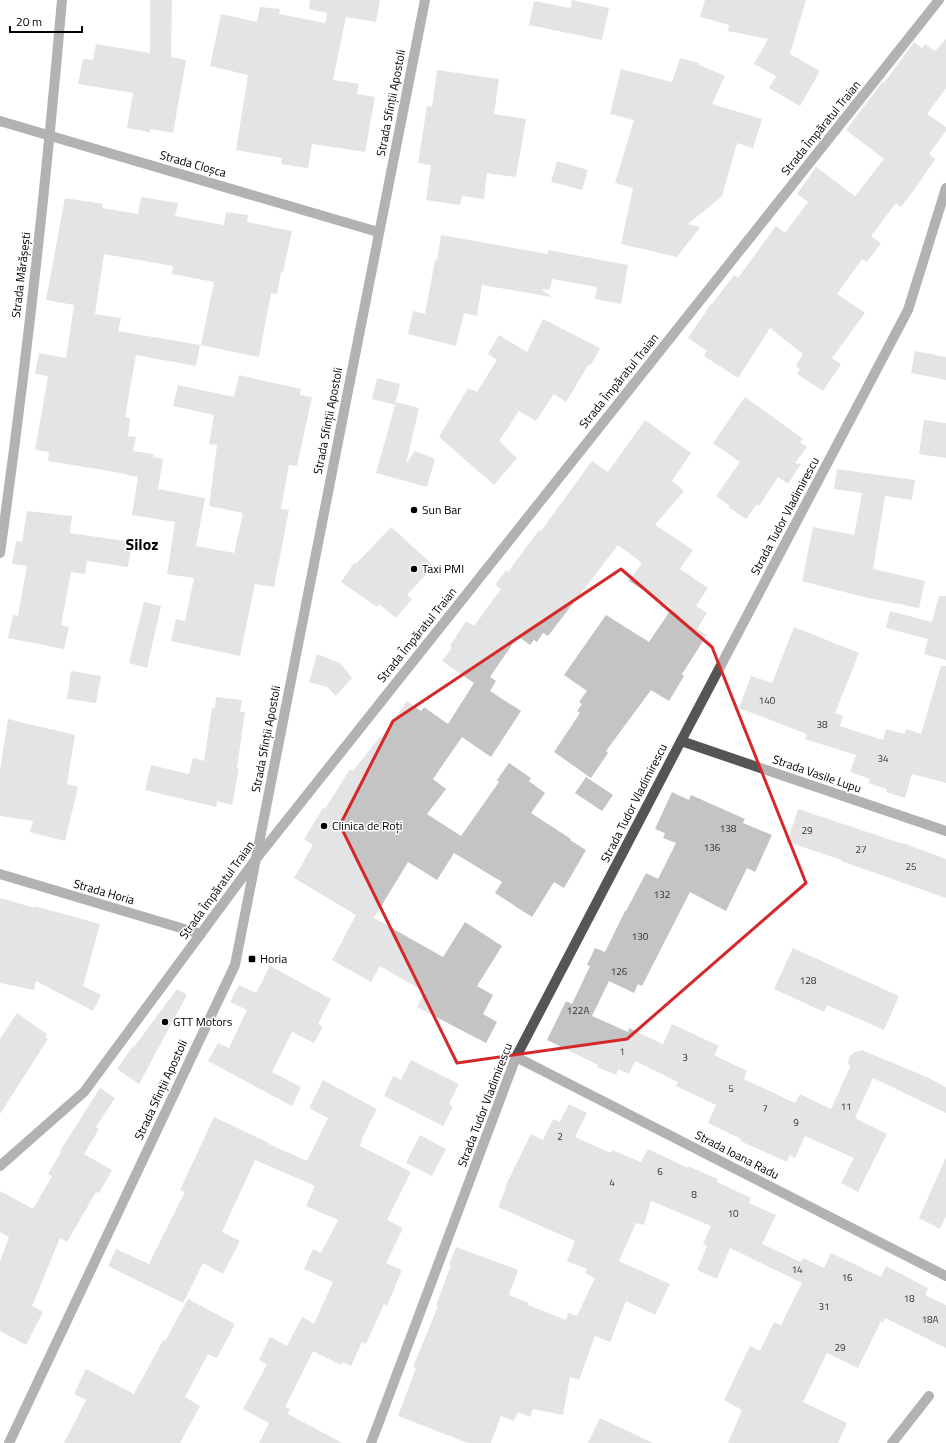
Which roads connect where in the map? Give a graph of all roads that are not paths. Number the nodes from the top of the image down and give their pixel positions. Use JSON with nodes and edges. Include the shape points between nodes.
{"nodes":[{"id":1,"x":62,"y":0,"type":"edge"},
{"id":2,"x":425,"y":0,"type":"edge"},
{"id":3,"x":939,"y":0,"type":"edge"},
{"id":4,"x":0,"y":120,"type":"edge"},
{"id":5,"x":50,"y":136,"type":"junction"},
{"id":6,"x":946,"y":188,"type":"edge"},
{"id":7,"x":378,"y":232,"type":"junction"},
{"id":8,"x":0,"y":553,"type":"edge"},
{"id":9,"x":680,"y":740,"type":"junction"},
{"id":10,"x":946,"y":831,"type":"edge"},
{"id":11,"x":256,"y":859,"type":"junction"},
{"id":12,"x":0,"y":874,"type":"edge"},
{"id":13,"x":201,"y":934,"type":"junction"},
{"id":14,"x":516,"y":1057,"type":"junction"},
{"id":15,"x":0,"y":1166,"type":"edge"},
{"id":16,"x":946,"y":1276,"type":"edge"},
{"id":17,"x":929,"y":1396,"type":"dead end"},
{"id":18,"x":9,"y":1443,"type":"edge"},
{"id":19,"x":371,"y":1443,"type":"edge"},
{"id":20,"x":892,"y":1443,"type":"edge"}],
"edges":[{"from":1,"to":5,"type":"street","name":"Strada Mărășești"},
{"from":2,"to":7,"type":"street","name":"Strada Sfinții Apostoli"},
{"from":3,"to":11,"type":"street","name":"Strada Împăratul Traian"},
{"from":4,"to":5,"type":"street","name":"Strada Cloșca"},
{"from":5,"to":7,"type":"street","name":"Strada Cloșca"},
{"from":5,"to":8,"type":"street","name":"Strada Mărășești"},
{"from":6,"to":9,"type":"street","name":"Strada Tudor Vladimirescu","via":[[908,310]]},
{"from":7,"to":11,"type":"street","name":"Strada Sfinții Apostoli"},
{"from":9,"to":10,"type":"street","name":"Strada Vasile Lupu"},
{"from":9,"to":14,"type":"street","name":"Strada Tudor Vladimirescu"},
{"from":11,"to":13,"type":"street","name":"Strada Împăratul Traian"},
{"from":11,"to":18,"type":"street","name":"Strada Sfinții Apostoli","via":[[235,965]]},
{"from":12,"to":13,"type":"street","name":"Strada Horia"},
{"from":13,"to":15,"type":"street","name":"Strada Împăratul Traian","via":[[84,1092]]},
{"from":14,"to":16,"type":"street","name":"Strada Ioana Radu"},
{"from":14,"to":19,"type":"street","name":"Strada Tudor Vladimirescu"},
{"from":17,"to":20,"type":"street"}]}
